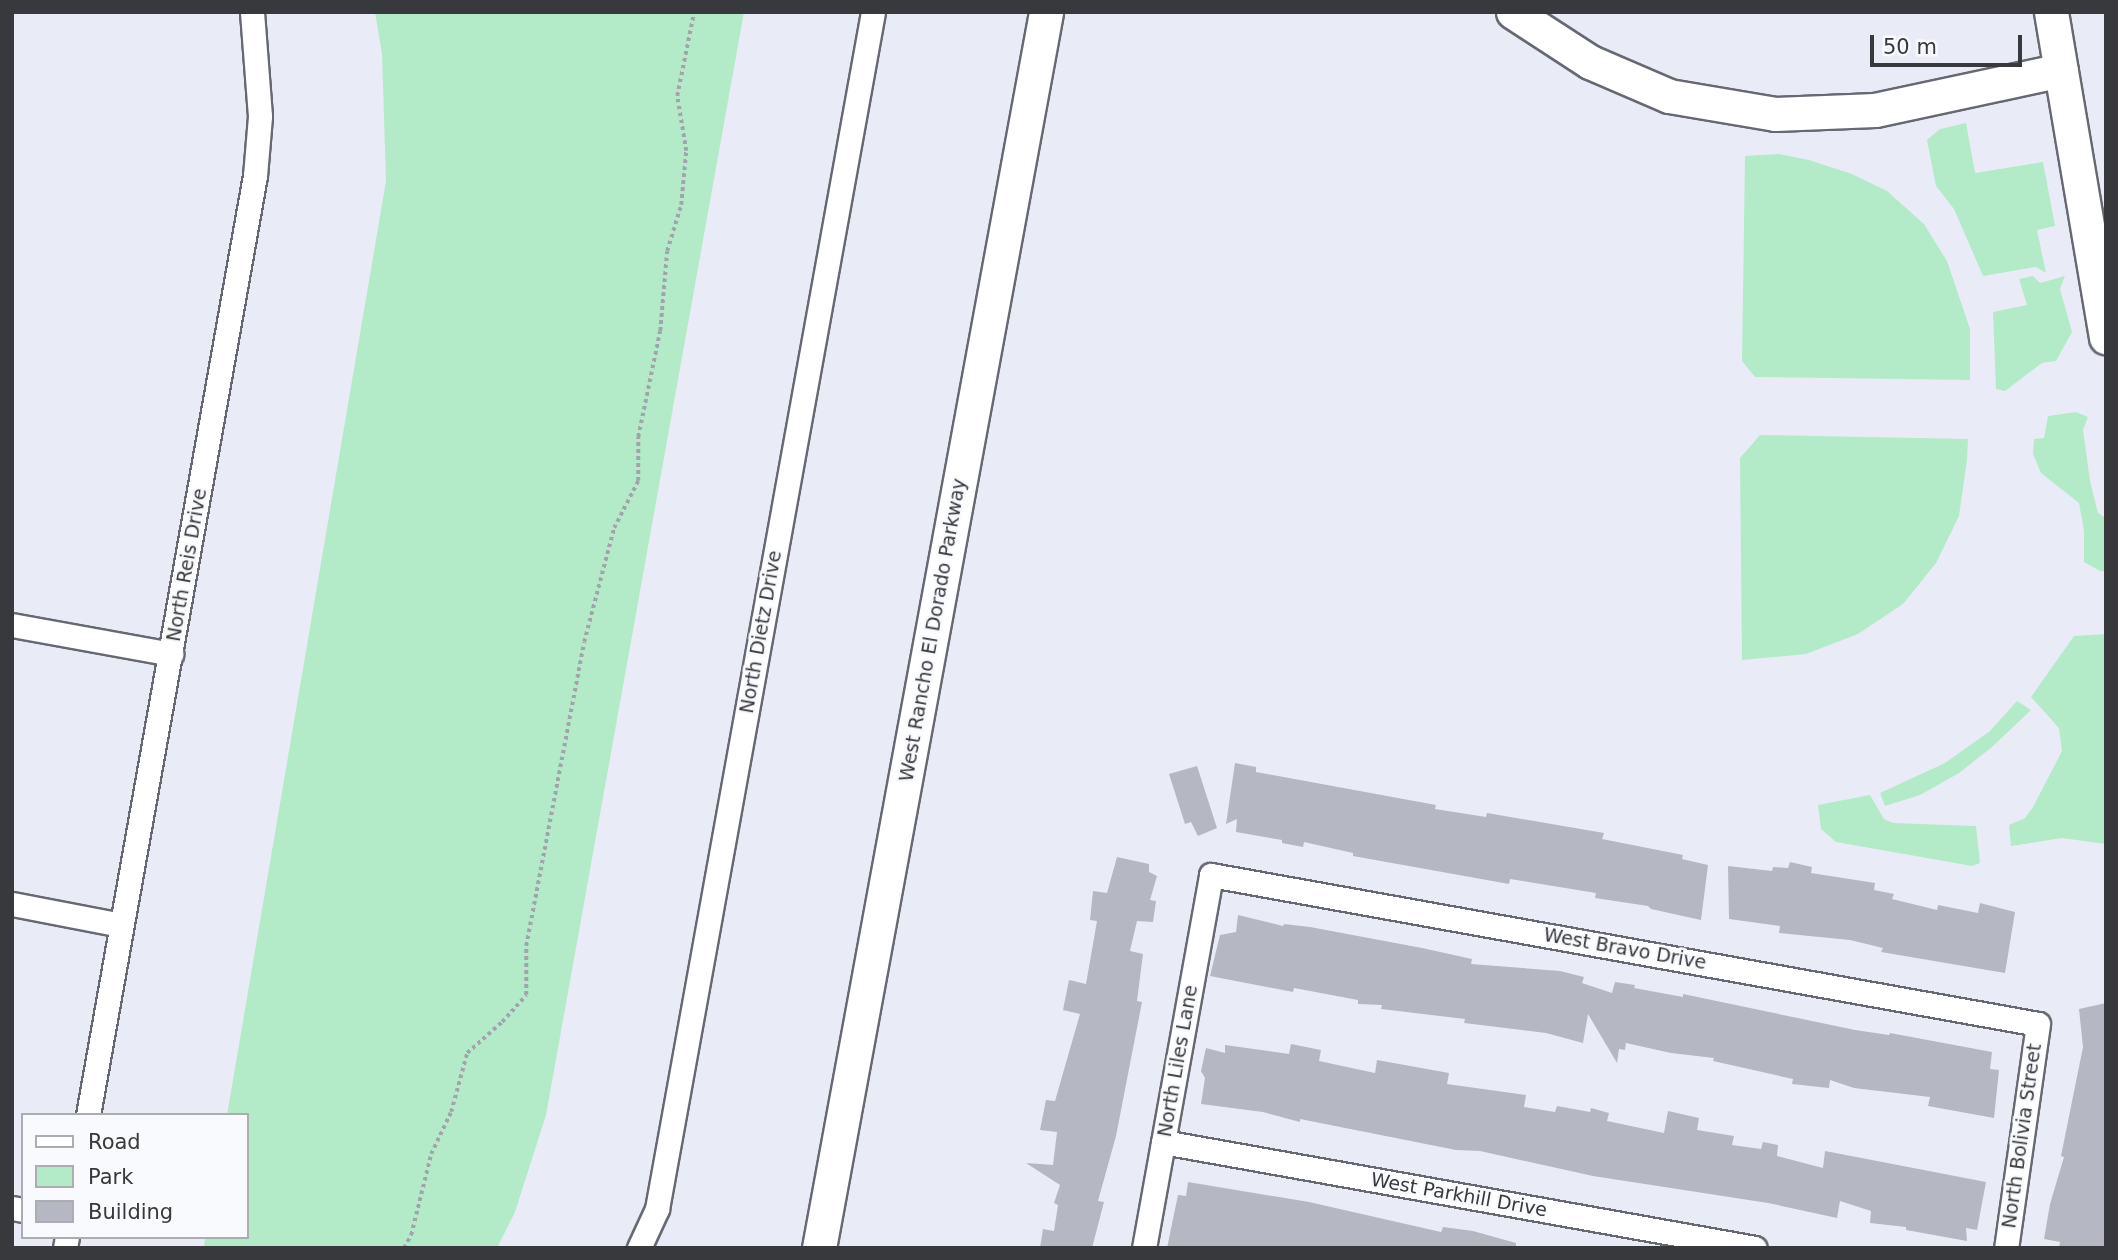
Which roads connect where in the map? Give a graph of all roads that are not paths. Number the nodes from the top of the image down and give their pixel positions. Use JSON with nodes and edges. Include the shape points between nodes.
{"nodes":[{"id":1,"x":253,"y":12,"type":"edge"},
{"id":2,"x":873,"y":12,"type":"edge"},
{"id":3,"x":1046,"y":12,"type":"edge"},
{"id":4,"x":1513,"y":12,"type":"edge"},
{"id":5,"x":2052,"y":12,"type":"edge"},
{"id":6,"x":2061,"y":70,"type":"junction"},
{"id":7,"x":2106,"y":337,"type":"edge"},
{"id":8,"x":12,"y":625,"type":"edge"},
{"id":9,"x":171,"y":654,"type":"junction"},
{"id":10,"x":1211,"y":875,"type":"joint"},
{"id":11,"x":12,"y":904,"type":"edge"},
{"id":12,"x":121,"y":925,"type":"junction"},
{"id":13,"x":2038,"y":1024,"type":"joint"},
{"id":14,"x":89,"y":1113,"type":"edge"},
{"id":15,"x":1163,"y":1142,"type":"junction"},
{"id":16,"x":639,"y":1248,"type":"edge"},
{"id":17,"x":819,"y":1248,"type":"edge"},
{"id":18,"x":1144,"y":1248,"type":"edge"},
{"id":19,"x":1755,"y":1248,"type":"edge"},
{"id":20,"x":2006,"y":1248,"type":"edge"}],
"edges":[{"from":1,"to":9,"type":"street","name":"North Reis Drive","via":[[260,116],[255,176]]},
{"from":2,"to":16,"type":"street","name":"North Dietz Drive","via":[[657,1209]]},
{"from":3,"to":17,"type":"street","name":"West Rancho El Dorado Parkway"},
{"from":4,"to":6,"type":"street","via":[[1590,62],[1669,96],[1775,114],[1875,110]]},
{"from":5,"to":6,"type":"street"},
{"from":6,"to":7,"type":"street"},
{"from":8,"to":9,"type":"street"},
{"from":9,"to":12,"type":"street","name":"North Reis Drive"},
{"from":10,"to":13,"type":"street","name":"West Bravo Drive"},
{"from":10,"to":15,"type":"street","name":"North Liles Lane"},
{"from":11,"to":12,"type":"street"},
{"from":12,"to":14,"type":"street","name":"North Reis Drive"},
{"from":13,"to":20,"type":"street","name":"North Bolivia Street"},
{"from":15,"to":18,"type":"street","name":"North Liles Lane"},
{"from":15,"to":19,"type":"street","name":"West Parkhill Drive"}]}
